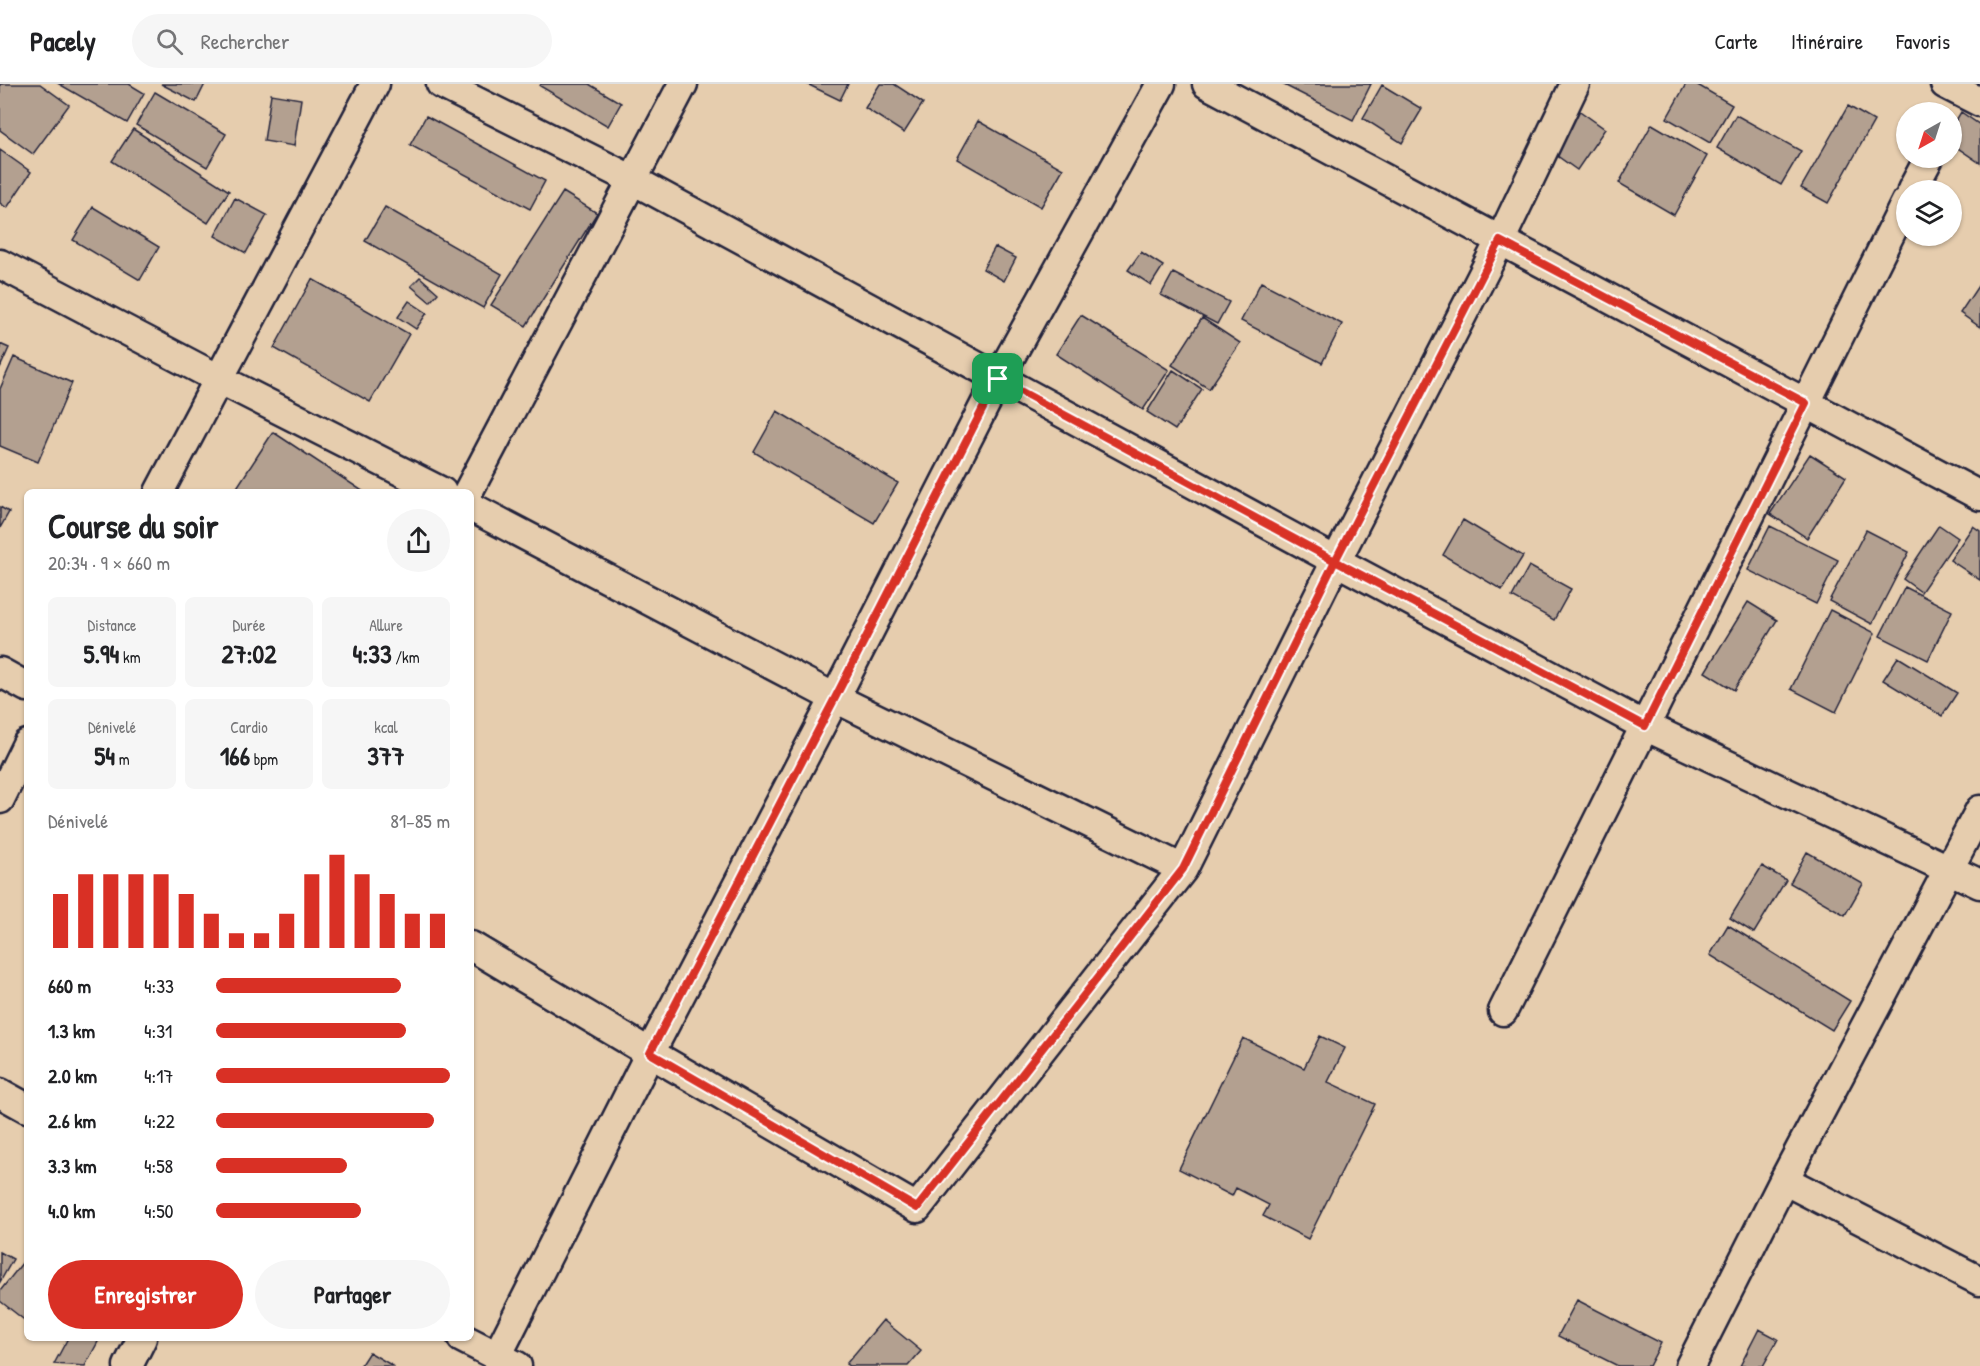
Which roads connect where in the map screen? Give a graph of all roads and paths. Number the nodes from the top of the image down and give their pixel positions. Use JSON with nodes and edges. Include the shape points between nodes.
{"nodes":[{"id":1,"x":375,"y":84,"type":"edge"},
{"id":2,"x":441,"y":84,"type":"edge"},
{"id":3,"x":683,"y":84,"type":"edge"},
{"id":4,"x":1161,"y":84,"type":"edge"},
{"id":5,"x":1207,"y":84,"type":"edge"},
{"id":6,"x":1575,"y":84,"type":"edge"},
{"id":7,"x":633,"y":180,"type":"junction"},
{"id":8,"x":1896,"y":222,"type":"edge"},
{"id":9,"x":1500,"y":241,"type":"junction"},
{"id":10,"x":0,"y":264,"type":"edge"},
{"id":11,"x":219,"y":379,"type":"junction"},
{"id":12,"x":998,"y":379,"type":"junction"},
{"id":13,"x":1806,"y":403,"type":"junction"},
{"id":14,"x":161,"y":489,"type":"edge"},
{"id":15,"x":436,"y":489,"type":"edge"},
{"id":16,"x":470,"y":489,"type":"edge"},
{"id":17,"x":1980,"y":496,"type":"edge"},
{"id":18,"x":474,"y":509,"type":"edge"},
{"id":19,"x":1335,"y":561,"type":"junction"},
{"id":20,"x":0,"y":672,"type":"edge"},
{"id":21,"x":24,"y":685,"type":"edge"},
{"id":22,"x":835,"y":698,"type":"junction"},
{"id":23,"x":1645,"y":726,"type":"junction"},
{"id":24,"x":24,"y":750,"type":"edge"},
{"id":25,"x":0,"y":799,"type":"edge"},
{"id":26,"x":1980,"y":810,"type":"edge"},
{"id":27,"x":1183,"y":869,"type":"junction"},
{"id":28,"x":1950,"y":869,"type":"junction"},
{"id":29,"x":1980,"y":884,"type":"edge"},
{"id":30,"x":474,"y":948,"type":"edge"},
{"id":31,"x":1503,"y":1011,"type":"dead end"},
{"id":32,"x":650,"y":1053,"type":"junction"},
{"id":33,"x":0,"y":1093,"type":"edge"},
{"id":34,"x":24,"y":1106,"type":"edge"},
{"id":35,"x":1784,"y":1180,"type":"junction"},
{"id":36,"x":1980,"y":1281,"type":"edge"},
{"id":37,"x":140,"y":1341,"type":"edge"},
{"id":38,"x":468,"y":1341,"type":"edge"},
{"id":39,"x":507,"y":1361,"type":"edge"},
{"id":40,"x":128,"y":1366,"type":"edge"},
{"id":41,"x":1690,"y":1366,"type":"edge"}],
"edges":[{"from":1,"to":11,"type":"street"},
{"from":2,"to":7,"type":"street"},
{"from":3,"to":7,"type":"street"},
{"from":4,"to":12,"type":"street"},
{"from":5,"to":9,"type":"street"},
{"from":6,"to":9,"type":"street"},
{"from":7,"to":12,"type":"street"},
{"from":7,"to":16,"type":"street"},
{"from":8,"to":13,"type":"street"},
{"from":9,"to":13,"type":"street"},
{"from":9,"to":19,"type":"street"},
{"from":10,"to":11,"type":"street"},
{"from":11,"to":14,"type":"street"},
{"from":11,"to":15,"type":"street"},
{"from":12,"to":19,"type":"street"},
{"from":12,"to":22,"type":"street"},
{"from":13,"to":17,"type":"street"},
{"from":13,"to":23,"type":"street"},
{"from":18,"to":22,"type":"street"},
{"from":19,"to":23,"type":"street"},
{"from":19,"to":27,"type":"street"},
{"from":20,"to":21,"type":"street"},
{"from":22,"to":27,"type":"street"},
{"from":22,"to":32,"type":"street"},
{"from":23,"to":28,"type":"street"},
{"from":23,"to":31,"type":"street"},
{"from":24,"to":25,"type":"street"},
{"from":26,"to":28,"type":"street"},
{"from":27,"to":32,"type":"street","via":[[917,1208]]},
{"from":28,"to":29,"type":"street"},
{"from":28,"to":35,"type":"street"},
{"from":30,"to":32,"type":"street"},
{"from":32,"to":39,"type":"street"},
{"from":33,"to":34,"type":"street"},
{"from":35,"to":36,"type":"street"},
{"from":35,"to":41,"type":"street"},
{"from":37,"to":40,"type":"street"},
{"from":38,"to":39,"type":"street"}]}
